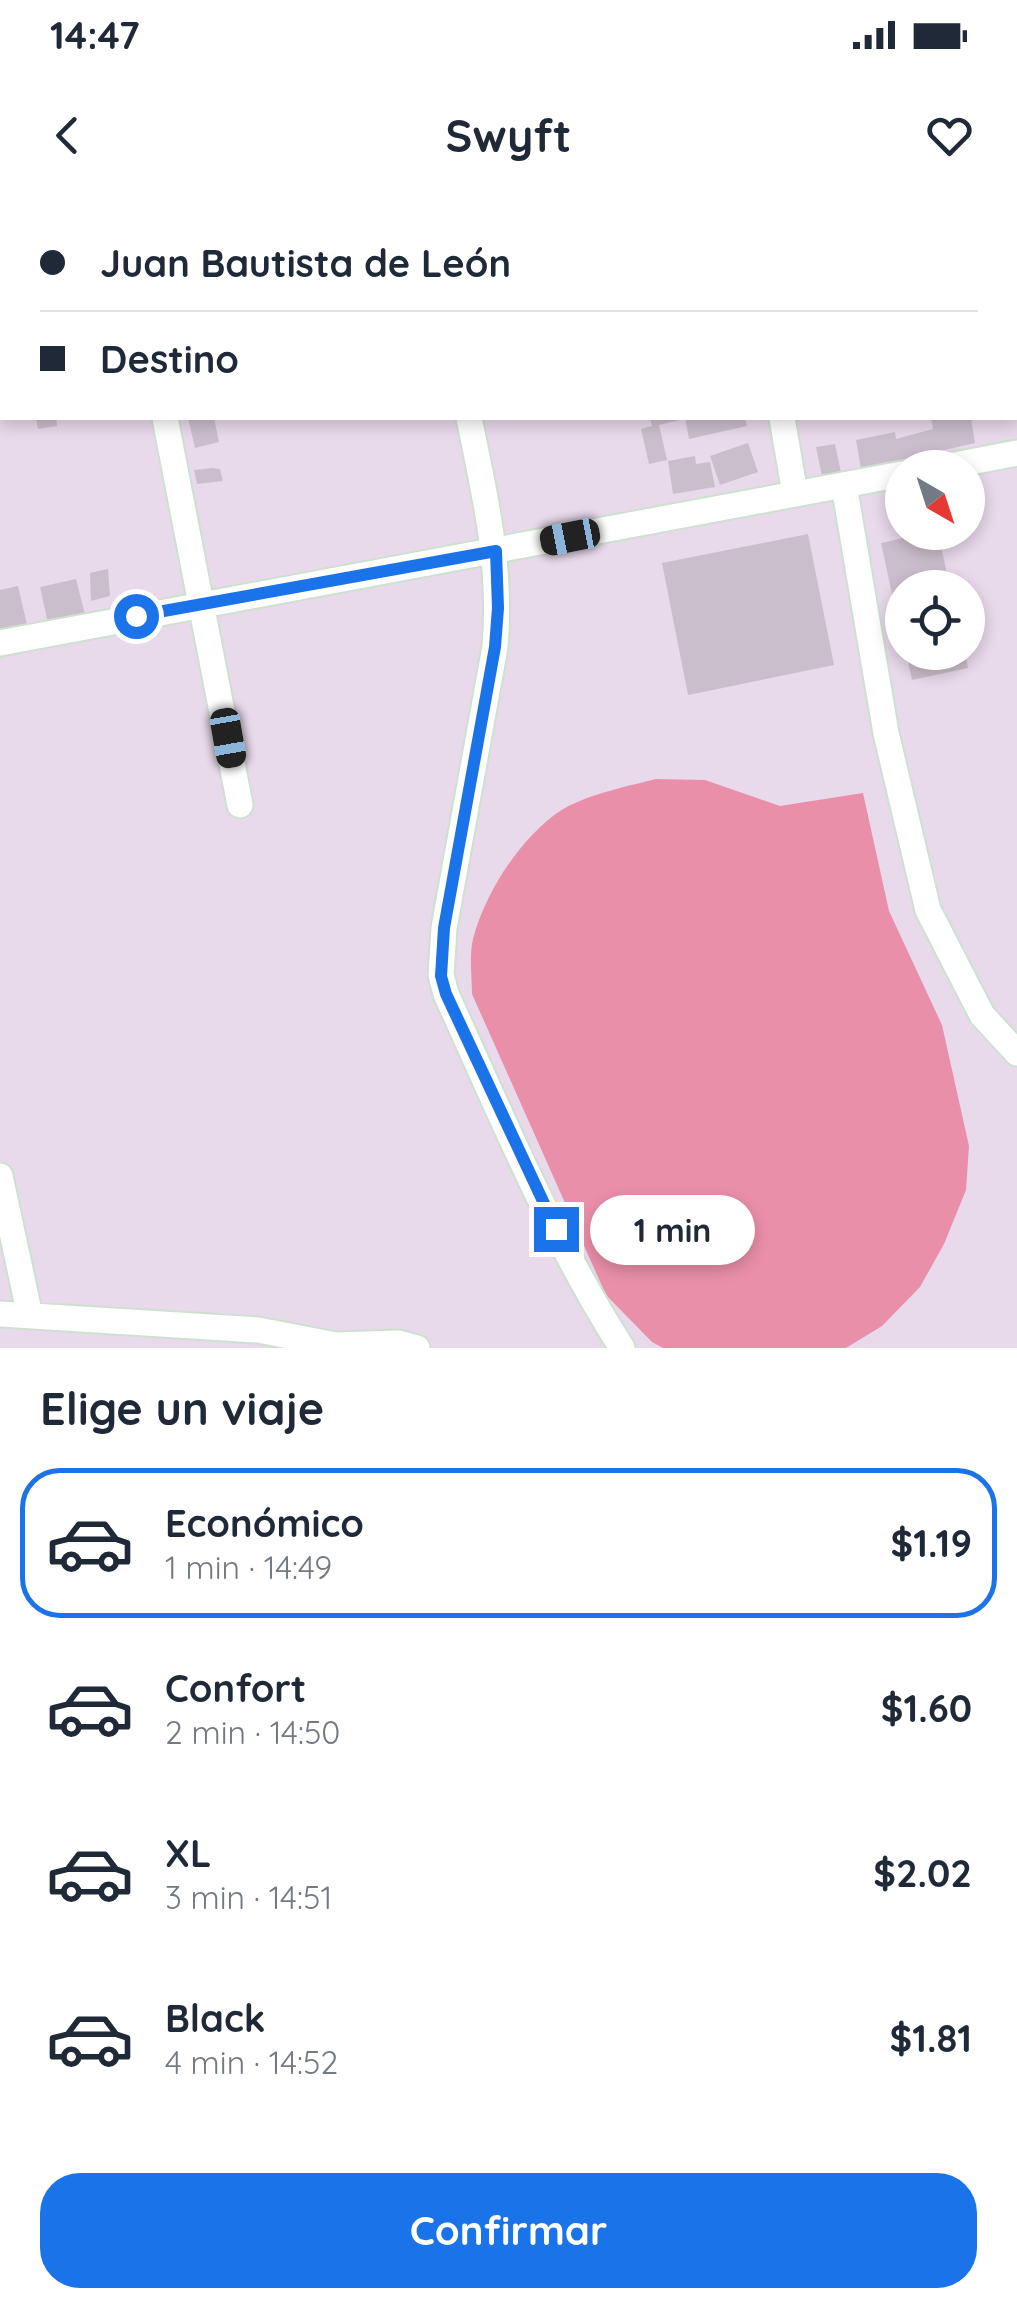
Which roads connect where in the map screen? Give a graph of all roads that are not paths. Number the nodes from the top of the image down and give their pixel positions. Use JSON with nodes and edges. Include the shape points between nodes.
{"nodes":[{"id":1,"x":166,"y":420,"type":"edge"},
{"id":2,"x":469,"y":420,"type":"edge"},
{"id":3,"x":782,"y":420,"type":"edge"},
{"id":4,"x":1017,"y":453,"type":"edge"},
{"id":5,"x":985,"y":459,"type":"edge"},
{"id":6,"x":885,"y":478,"type":"edge"},
{"id":7,"x":844,"y":486,"type":"junction"},
{"id":8,"x":795,"y":494,"type":"junction"},
{"id":9,"x":496,"y":551,"type":"junction"},
{"id":10,"x":204,"y":604,"type":"junction"},
{"id":11,"x":0,"y":643,"type":"edge"},
{"id":12,"x":240,"y":805,"type":"dead end"},
{"id":13,"x":1017,"y":1053,"type":"edge"},
{"id":14,"x":0,"y":1176,"type":"edge"},
{"id":15,"x":0,"y":1314,"type":"edge"},
{"id":16,"x":30,"y":1316,"type":"junction"},
{"id":17,"x":416,"y":1348,"type":"edge"},
{"id":18,"x":622,"y":1348,"type":"edge"}],
"edges":[{"from":1,"to":10,"type":"street"},
{"from":2,"to":9,"type":"street"},
{"from":3,"to":8,"type":"street"},
{"from":4,"to":5,"type":"street"},
{"from":6,"to":7,"type":"street"},
{"from":7,"to":8,"type":"street"},
{"from":7,"to":13,"type":"street","via":[[886,733],[928,910],[982,1015]]},
{"from":8,"to":9,"type":"street"},
{"from":9,"to":10,"type":"street"},
{"from":9,"to":18,"type":"street","via":[[495,647],[441,976],[530,1178]]},
{"from":10,"to":11,"type":"street"},
{"from":10,"to":12,"type":"street"},
{"from":14,"to":16,"type":"street"},
{"from":15,"to":16,"type":"street"},
{"from":16,"to":17,"type":"street"}]}
